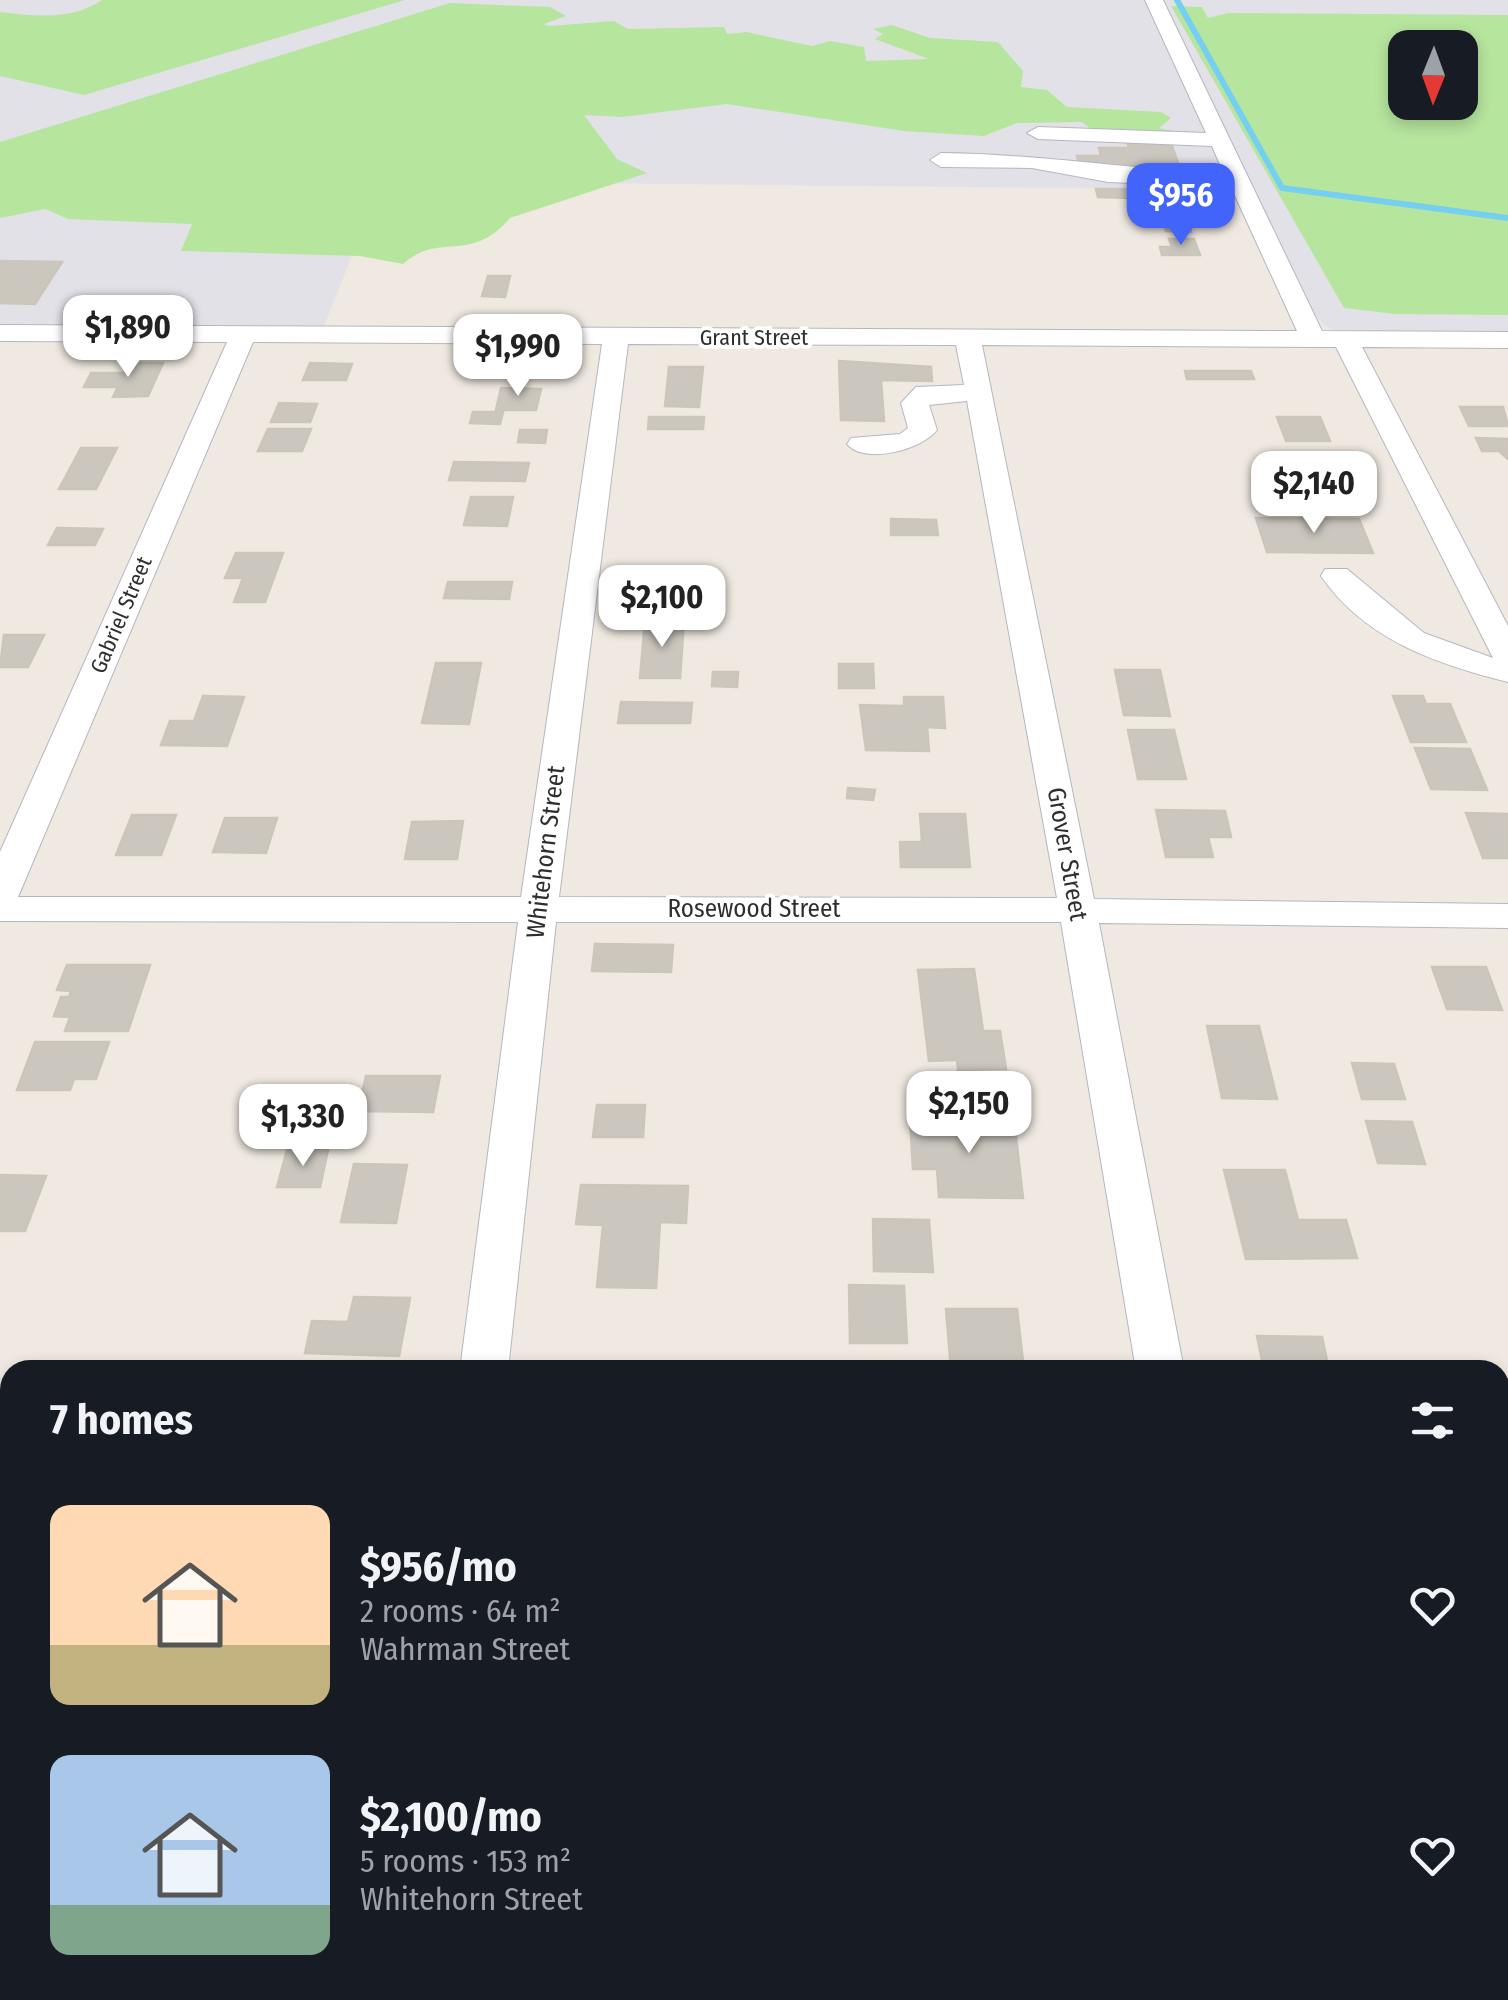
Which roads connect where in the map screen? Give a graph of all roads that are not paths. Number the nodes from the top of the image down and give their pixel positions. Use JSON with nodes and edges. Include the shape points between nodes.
{"nodes":[{"id":1,"x":1154,"y":0,"type":"edge"},
{"id":2,"x":1038,"y":133,"type":"dead end"},
{"id":3,"x":1218,"y":140,"type":"junction"},
{"id":4,"x":942,"y":160,"type":"dead end"},
{"id":5,"x":1238,"y":181,"type":"junction"},
{"id":6,"x":0,"y":333,"type":"edge"},
{"id":7,"x":243,"y":334,"type":"junction"},
{"id":8,"x":616,"y":336,"type":"junction"},
{"id":9,"x":968,"y":338,"type":"junction"},
{"id":10,"x":1313,"y":339,"type":"junction"},
{"id":11,"x":1346,"y":339,"type":"junction"},
{"id":12,"x":1508,"y":340,"type":"edge"},
{"id":13,"x":979,"y":393,"type":"junction"},
{"id":14,"x":860,"y":444,"type":"dead end"},
{"id":15,"x":1336,"y":576,"type":"dead end"},
{"id":16,"x":1508,"y":657,"type":"edge"},
{"id":17,"x":1508,"y":672,"type":"edge"},
{"id":18,"x":0,"y":895,"type":"edge"},
{"id":19,"x":539,"y":909,"type":"junction"},
{"id":20,"x":0,"y":910,"type":"edge"},
{"id":21,"x":1078,"y":911,"type":"junction"},
{"id":22,"x":1508,"y":916,"type":"edge"},
{"id":23,"x":485,"y":1360,"type":"edge"},
{"id":24,"x":1158,"y":1360,"type":"edge"}],
"edges":[{"from":1,"to":3,"type":"street"},
{"from":2,"to":3,"type":"street"},
{"from":3,"to":5,"type":"street"},
{"from":4,"to":5,"type":"street","via":[[1032,161],[1108,175]]},
{"from":5,"to":10,"type":"street"},
{"from":6,"to":7,"type":"street","name":"Grant Street"},
{"from":7,"to":8,"type":"street","name":"Grant Street"},
{"from":7,"to":18,"type":"street","name":"Gabriel Street"},
{"from":8,"to":9,"type":"street","name":"Grant Street"},
{"from":8,"to":19,"type":"street","name":"Whitehorn Street"},
{"from":9,"to":10,"type":"street","name":"Grant Street"},
{"from":9,"to":13,"type":"street","name":"Grover Street"},
{"from":10,"to":11,"type":"street","name":"Grant Street"},
{"from":11,"to":12,"type":"street","name":"Grant Street"},
{"from":11,"to":16,"type":"street"},
{"from":13,"to":14,"type":"street","via":[[926,393],[914,403],[923,430],[907,442]]},
{"from":13,"to":21,"type":"street","name":"Grover Street"},
{"from":15,"to":17,"type":"street","via":[[1390,629],[1444,657]]},
{"from":19,"to":20,"type":"street","name":"Rosewood Street"},
{"from":19,"to":21,"type":"street","name":"Rosewood Street"},
{"from":19,"to":23,"type":"street","name":"Whitehorn Street"},
{"from":21,"to":22,"type":"street","name":"Rosewood Street"},
{"from":21,"to":24,"type":"street","name":"Grover Street"}]}
